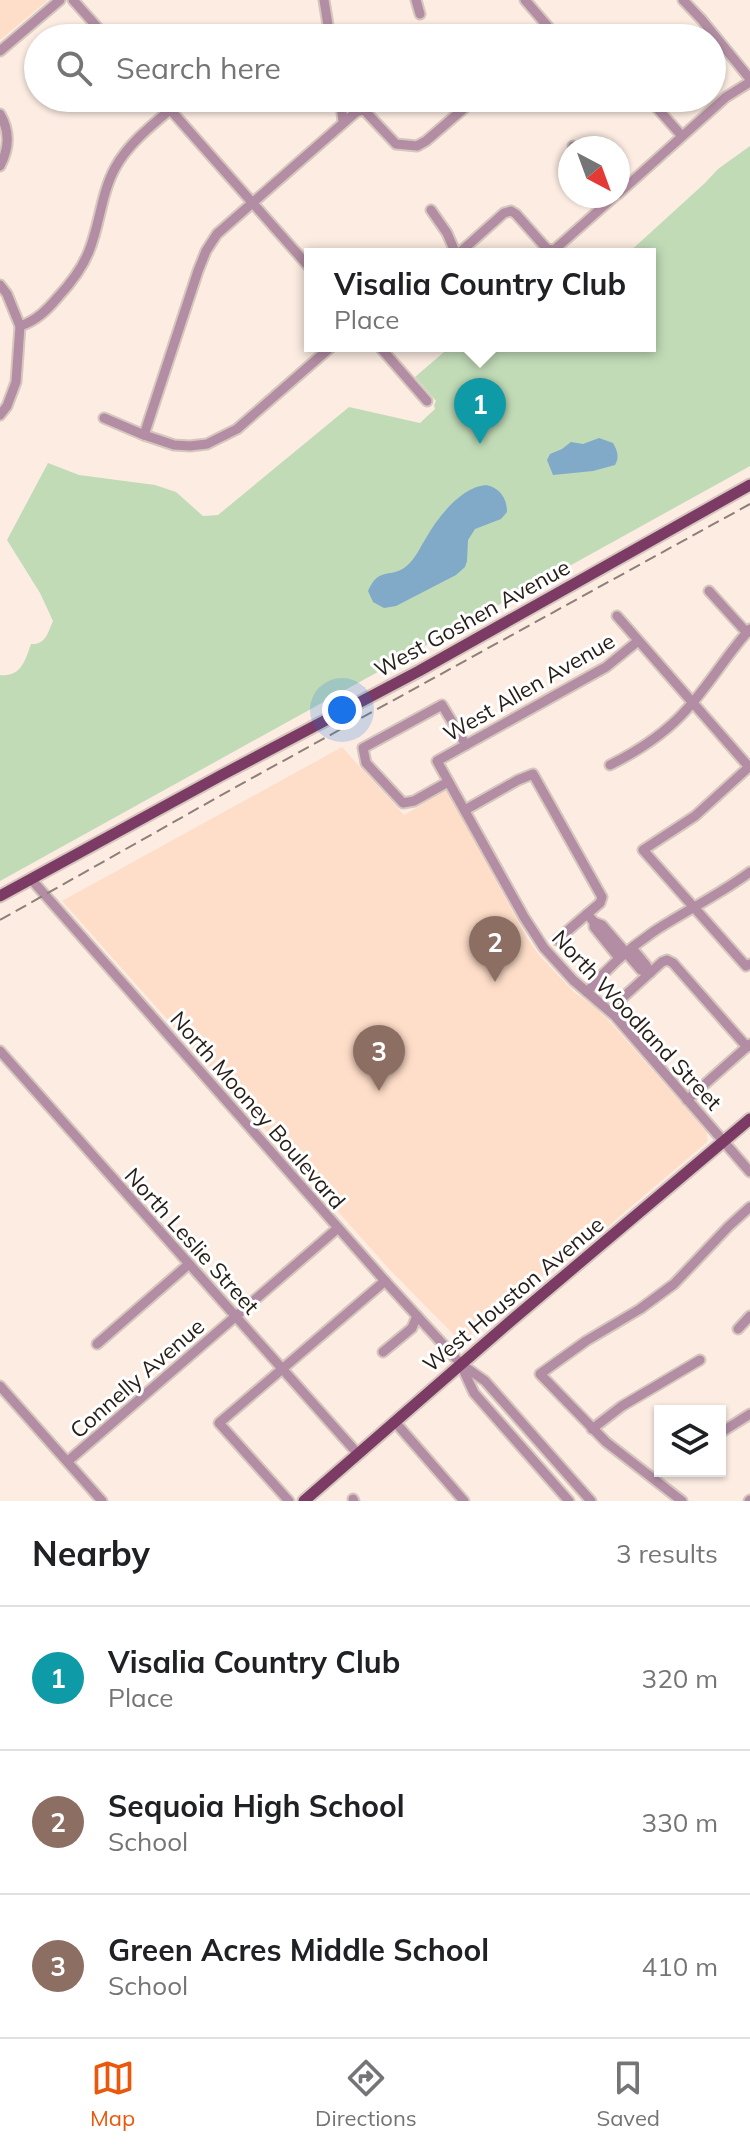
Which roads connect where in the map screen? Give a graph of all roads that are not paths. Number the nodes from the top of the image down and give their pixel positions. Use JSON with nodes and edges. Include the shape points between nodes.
{"nodes":[{"id":1,"x":60,"y":0,"type":"edge"},
{"id":2,"x":73,"y":0,"type":"edge"},
{"id":3,"x":324,"y":0,"type":"edge"},
{"id":4,"x":416,"y":0,"type":"edge"},
{"id":5,"x":525,"y":0,"type":"edge"},
{"id":6,"x":683,"y":0,"type":"edge"},
{"id":7,"x":420,"y":14,"type":"dead end"},
{"id":8,"x":32,"y":24,"type":"edge"},
{"id":9,"x":94,"y":24,"type":"edge"},
{"id":10,"x":328,"y":24,"type":"edge"},
{"id":11,"x":546,"y":24,"type":"edge"},
{"id":12,"x":705,"y":24,"type":"edge"},
{"id":13,"x":24,"y":31,"type":"edge"},
{"id":14,"x":726,"y":50,"type":"edge"},
{"id":15,"x":0,"y":51,"type":"edge"},
{"id":16,"x":750,"y":81,"type":"edge"},
{"id":17,"x":726,"y":97,"type":"edge"},
{"id":18,"x":168,"y":112,"type":"edge"},
{"id":19,"x":172,"y":112,"type":"edge"},
{"id":20,"x":342,"y":112,"type":"edge"},
{"id":21,"x":356,"y":112,"type":"edge"},
{"id":22,"x":366,"y":112,"type":"edge"},
{"id":23,"x":460,"y":112,"type":"edge"},
{"id":24,"x":661,"y":112,"type":"edge"},
{"id":25,"x":709,"y":112,"type":"edge"},
{"id":26,"x":0,"y":114,"type":"edge"},
{"id":27,"x":343,"y":121,"type":"junction"},
{"id":28,"x":682,"y":136,"type":"junction"},
{"id":29,"x":0,"y":166,"type":"edge"},
{"id":30,"x":630,"y":183,"type":"edge"},
{"id":31,"x":252,"y":202,"type":"junction"},
{"id":32,"x":602,"y":208,"type":"edge"},
{"id":33,"x":431,"y":210,"type":"dead end"},
{"id":34,"x":454,"y":248,"type":"edge"},
{"id":35,"x":464,"y":248,"type":"edge"},
{"id":36,"x":546,"y":248,"type":"edge"},
{"id":37,"x":556,"y":248,"type":"edge"},
{"id":38,"x":304,"y":261,"type":"edge"},
{"id":39,"x":0,"y":285,"type":"edge"},
{"id":40,"x":20,"y":326,"type":"junction"},
{"id":41,"x":325,"y":352,"type":"edge"},
{"id":42,"x":384,"y":352,"type":"edge"},
{"id":43,"x":427,"y":401,"type":"dead end"},
{"id":44,"x":0,"y":415,"type":"edge"},
{"id":45,"x":104,"y":418,"type":"dead end"},
{"id":46,"x":144,"y":435,"type":"junction"},
{"id":47,"x":750,"y":485,"type":"edge"},
{"id":48,"x":709,"y":591,"type":"dead end"},
{"id":49,"x":617,"y":616,"type":"dead end"},
{"id":50,"x":748,"y":631,"type":"edge"},
{"id":51,"x":638,"y":641,"type":"junction"},
{"id":52,"x":693,"y":702,"type":"junction"},
{"id":53,"x":466,"y":745,"type":"junction"},
{"id":54,"x":437,"y":761,"type":"joint"},
{"id":55,"x":610,"y":765,"type":"dead end"},
{"id":56,"x":750,"y":766,"type":"edge"},
{"id":57,"x":448,"y":782,"type":"junction"},
{"id":58,"x":465,"y":810,"type":"junction"},
{"id":59,"x":750,"y":872,"type":"edge"},
{"id":60,"x":31,"y":879,"type":"junction"},
{"id":61,"x":0,"y":896,"type":"edge"},
{"id":62,"x":694,"y":908,"type":"junction"},
{"id":63,"x":590,"y":918,"type":"junction"},
{"id":64,"x":557,"y":940,"type":"dead end"},
{"id":65,"x":626,"y":953,"type":"junction"},
{"id":66,"x":748,"y":965,"type":"edge"},
{"id":67,"x":650,"y":973,"type":"junction"},
{"id":68,"x":587,"y":992,"type":"junction"},
{"id":69,"x":619,"y":1001,"type":"dead end"},
{"id":70,"x":749,"y":1045,"type":"edge"},
{"id":71,"x":0,"y":1051,"type":"edge"},
{"id":72,"x":687,"y":1100,"type":"junction"},
{"id":73,"x":750,"y":1119,"type":"edge"},
{"id":74,"x":724,"y":1142,"type":"junction"},
{"id":75,"x":750,"y":1172,"type":"edge"},
{"id":76,"x":750,"y":1207,"type":"edge"},
{"id":77,"x":338,"y":1228,"type":"junction"},
{"id":78,"x":189,"y":1264,"type":"junction"},
{"id":79,"x":385,"y":1281,"type":"junction"},
{"id":80,"x":417,"y":1316,"type":"junction"},
{"id":81,"x":750,"y":1316,"type":"edge"},
{"id":82,"x":236,"y":1317,"type":"junction"},
{"id":83,"x":738,"y":1329,"type":"dead end"},
{"id":84,"x":97,"y":1344,"type":"dead end"},
{"id":85,"x":383,"y":1352,"type":"dead end"},
{"id":86,"x":700,"y":1360,"type":"dead end"},
{"id":87,"x":461,"y":1364,"type":"junction"},
{"id":88,"x":282,"y":1369,"type":"junction"},
{"id":89,"x":0,"y":1386,"type":"edge"},
{"id":90,"x":750,"y":1414,"type":"edge"},
{"id":91,"x":395,"y":1422,"type":"junction"},
{"id":92,"x":592,"y":1429,"type":"junction"},
{"id":93,"x":726,"y":1429,"type":"edge"},
{"id":94,"x":358,"y":1454,"type":"junction"},
{"id":95,"x":68,"y":1461,"type":"junction"},
{"id":96,"x":654,"y":1474,"type":"edge"},
{"id":97,"x":658,"y":1477,"type":"edge"},
{"id":98,"x":102,"y":1501,"type":"edge"},
{"id":99,"x":289,"y":1501,"type":"edge"},
{"id":100,"x":304,"y":1501,"type":"edge"},
{"id":101,"x":464,"y":1501,"type":"edge"},
{"id":102,"x":569,"y":1501,"type":"edge"},
{"id":103,"x":591,"y":1501,"type":"edge"},
{"id":104,"x":682,"y":1501,"type":"edge"}],
"edges":[{"from":1,"to":8,"type":"street"},
{"from":2,"to":9,"type":"street"},
{"from":3,"to":10,"type":"street"},
{"from":4,"to":7,"type":"street"},
{"from":5,"to":11,"type":"street"},
{"from":6,"to":12,"type":"street"},
{"from":13,"to":15,"type":"street"},
{"from":14,"to":16,"type":"street"},
{"from":16,"to":17,"type":"street"},
{"from":18,"to":40,"type":"street","via":[[128,147],[114,169],[90,251],[74,280],[51,306]]},
{"from":19,"to":31,"type":"street"},
{"from":20,"to":27,"type":"street"},
{"from":21,"to":27,"type":"street"},
{"from":22,"to":23,"type":"street","via":[[396,144],[417,146]]},
{"from":24,"to":28,"type":"street"},
{"from":25,"to":28,"type":"street"},
{"from":26,"to":29,"type":"street","via":[[7,149]]},
{"from":27,"to":31,"type":"street"},
{"from":28,"to":30,"type":"street"},
{"from":31,"to":38,"type":"street"},
{"from":31,"to":46,"type":"street","via":[[206,251]]},
{"from":32,"to":37,"type":"street"},
{"from":33,"to":34,"type":"street"},
{"from":35,"to":36,"type":"street","via":[[511,211]]},
{"from":39,"to":40,"type":"street"},
{"from":40,"to":44,"type":"street","via":[[16,382]]},
{"from":41,"to":46,"type":"street","via":[[223,438],[190,446]]},
{"from":42,"to":43,"type":"street"},
{"from":45,"to":46,"type":"street"},
{"from":47,"to":60,"type":"main road","name":"West Goshen Avenue","via":[[419,671]]},
{"from":48,"to":50,"type":"street"},
{"from":49,"to":51,"type":"street"},
{"from":50,"to":52,"type":"street"},
{"from":51,"to":52,"type":"street"},
{"from":51,"to":53,"type":"street","name":"West Allen Avenue","via":[[606,667]]},
{"from":52,"to":55,"type":"street","via":[[650,742]]},
{"from":52,"to":56,"type":"street"},
{"from":53,"to":54,"type":"street","name":"West Allen Avenue"},
{"from":53,"to":57,"type":"street","via":[[442,705],[363,748],[366,763],[403,803]]},
{"from":54,"to":57,"type":"street","name":"North Woodland Street"},
{"from":56,"to":62,"type":"street","via":[[695,816],[643,850]]},
{"from":57,"to":58,"type":"street","name":"North Woodland Street"},
{"from":58,"to":63,"type":"street","via":[[533,774],[602,897]]},
{"from":58,"to":68,"type":"street","name":"North Woodland Street","via":[[534,933]]},
{"from":59,"to":62,"type":"street"},
{"from":60,"to":61,"type":"main road","name":"West Goshen Avenue"},
{"from":60,"to":77,"type":"street","name":"North Mooney Boulevard"},
{"from":62,"to":65,"type":"street"},
{"from":62,"to":66,"type":"street"},
{"from":63,"to":64,"type":"street"},
{"from":63,"to":65,"type":"street"},
{"from":65,"to":67,"type":"street"},
{"from":65,"to":68,"type":"street"},
{"from":67,"to":69,"type":"street"},
{"from":67,"to":70,"type":"street","via":[[662,962],[673,963]]},
{"from":68,"to":72,"type":"street","name":"North Woodland Street","via":[[615,1016]]},
{"from":70,"to":72,"type":"street"},
{"from":71,"to":78,"type":"street","name":"North Leslie Street"},
{"from":72,"to":74,"type":"street","name":"North Woodland Street"},
{"from":73,"to":74,"type":"main road","name":"West Houston Avenue"},
{"from":74,"to":75,"type":"street","name":"North Woodland Street"},
{"from":74,"to":87,"type":"main road","name":"West Houston Avenue"},
{"from":76,"to":92,"type":"street","via":[[674,1284],[540,1374]]},
{"from":77,"to":79,"type":"street","name":"North Mooney Boulevard"},
{"from":77,"to":82,"type":"street","name":"Connelly Avenue"},
{"from":78,"to":82,"type":"street","name":"North Leslie Street"},
{"from":78,"to":84,"type":"street"},
{"from":79,"to":80,"type":"street","name":"North Mooney Boulevard"},
{"from":79,"to":88,"type":"street"},
{"from":80,"to":85,"type":"street","via":[[412,1328]]},
{"from":80,"to":87,"type":"street","name":"North Mooney Boulevard"},
{"from":81,"to":83,"type":"street"},
{"from":82,"to":88,"type":"street","name":"North Leslie Street"},
{"from":82,"to":95,"type":"street","name":"Connelly Avenue"},
{"from":86,"to":92,"type":"street"},
{"from":87,"to":91,"type":"main road","name":"West Houston Avenue"},
{"from":87,"to":102,"type":"street","name":"North Mooney Boulevard","via":[[474,1393]]},
{"from":87,"to":103,"type":"street","name":"North Mooney Boulevard","via":[[485,1381]]},
{"from":88,"to":94,"type":"street","name":"North Leslie Street"},
{"from":88,"to":99,"type":"street","via":[[219,1423]]},
{"from":89,"to":95,"type":"street"},
{"from":90,"to":93,"type":"street"},
{"from":91,"to":94,"type":"main road","name":"West Houston Avenue"},
{"from":91,"to":101,"type":"street"},
{"from":92,"to":96,"type":"street","via":[[623,1457]]},
{"from":94,"to":100,"type":"main road","name":"West Houston Avenue"},
{"from":95,"to":98,"type":"street"},
{"from":97,"to":104,"type":"street"}]}
